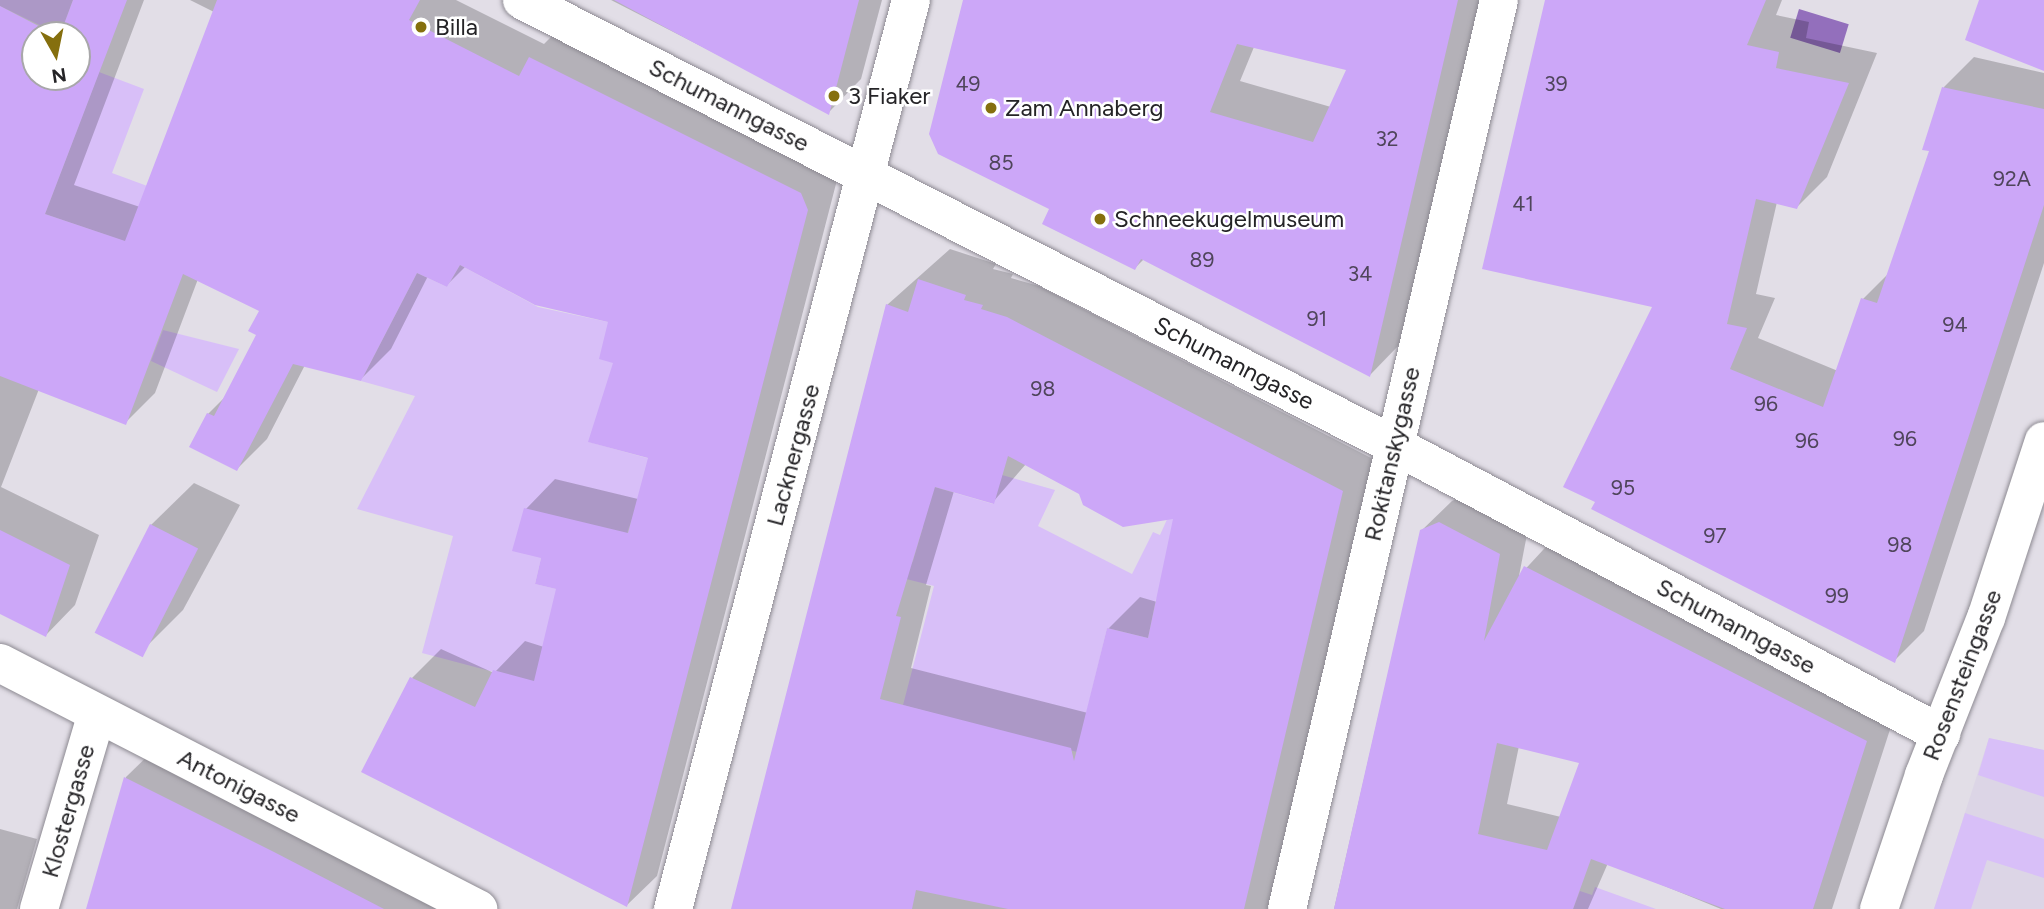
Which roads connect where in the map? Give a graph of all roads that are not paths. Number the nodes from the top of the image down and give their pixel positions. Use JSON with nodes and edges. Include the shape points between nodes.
{"nodes":[{"id":1,"x":522,"y":0,"type":"edge"},
{"id":2,"x":911,"y":0,"type":"edge"},
{"id":3,"x":1499,"y":0,"type":"edge"},
{"id":4,"x":867,"y":174,"type":"junction"},
{"id":5,"x":2044,"y":441,"type":"edge"},
{"id":6,"x":1394,"y":445,"type":"junction"},
{"id":7,"x":0,"y":663,"type":"edge"},
{"id":8,"x":97,"y":713,"type":"junction"},
{"id":9,"x":1941,"y":734,"type":"junction"},
{"id":10,"x":39,"y":909,"type":"edge"},
{"id":11,"x":478,"y":909,"type":"edge"},
{"id":12,"x":673,"y":909,"type":"edge"},
{"id":13,"x":1287,"y":909,"type":"edge"},
{"id":14,"x":1879,"y":909,"type":"edge"}],
"edges":[{"from":1,"to":4,"type":"street","name":"Schumanngasse"},
{"from":2,"to":4,"type":"street","name":"Lacknergasse"},
{"from":3,"to":6,"type":"street","name":"Rokitanskygasse"},
{"from":4,"to":6,"type":"street","name":"Schumanngasse"},
{"from":4,"to":12,"type":"street","name":"Lacknergasse"},
{"from":5,"to":9,"type":"street","name":"Rosensteingasse","via":[[1986,618]]},
{"from":6,"to":9,"type":"street","name":"Schumanngasse"},
{"from":6,"to":13,"type":"street","name":"Rokitanskygasse"},
{"from":7,"to":8,"type":"street","name":"Antonigasse"},
{"from":8,"to":10,"type":"street","name":"Klostergasse"},
{"from":8,"to":11,"type":"street","name":"Antonigasse"},
{"from":9,"to":14,"type":"street","name":"Rosensteingasse"}]}
